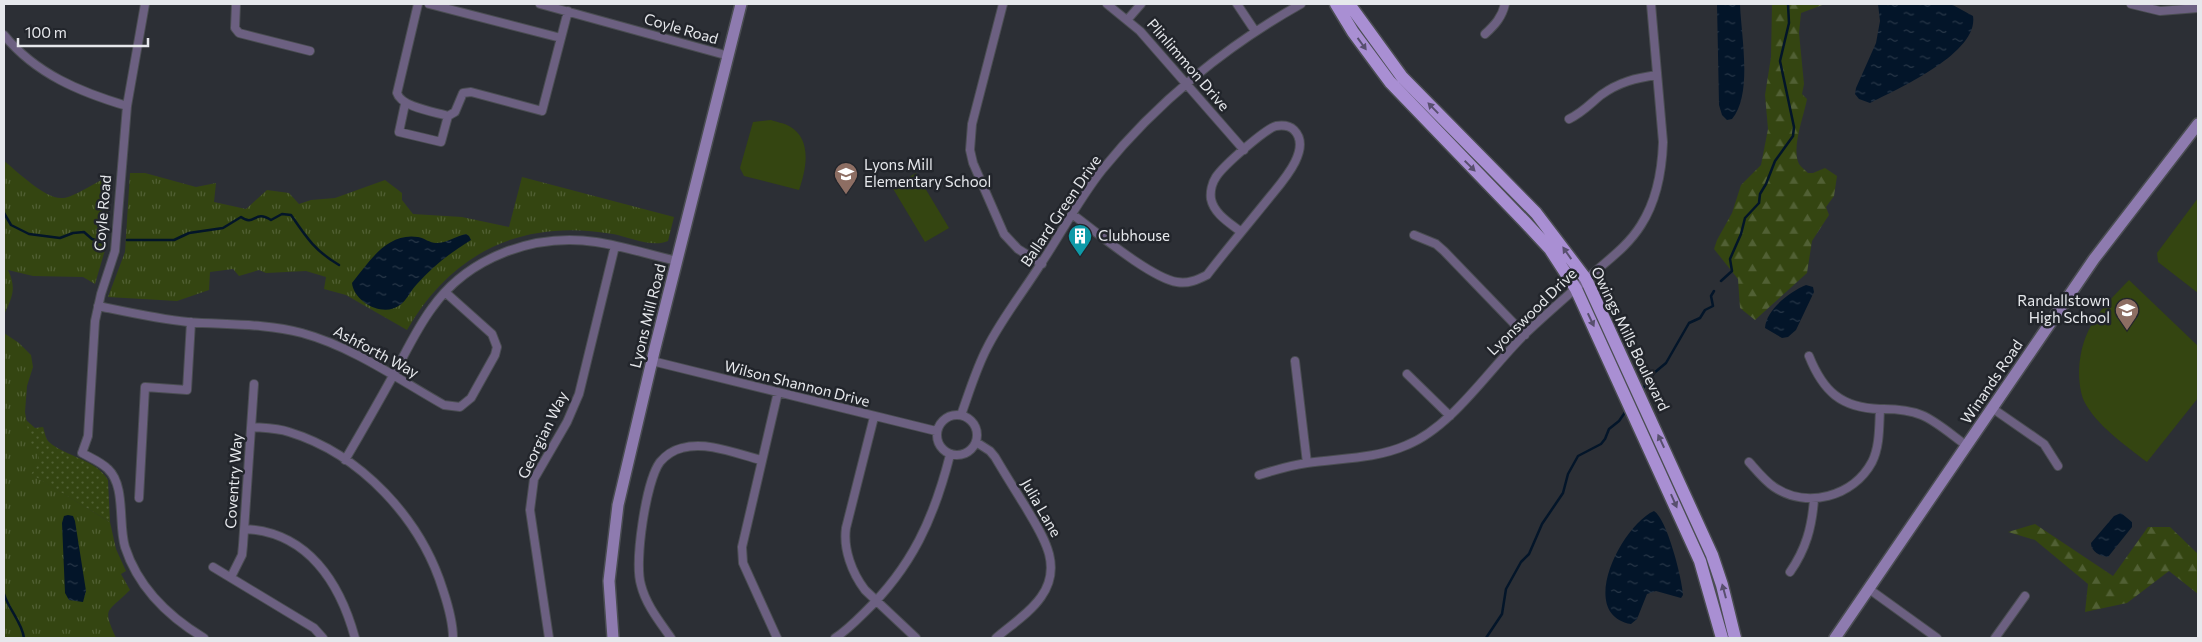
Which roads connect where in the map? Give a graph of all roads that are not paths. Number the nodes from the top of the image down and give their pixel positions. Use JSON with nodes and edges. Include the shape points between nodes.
{"nodes":[{"id":1,"x":145,"y":4,"type":"edge"},
{"id":2,"x":236,"y":4,"type":"edge"},
{"id":3,"x":418,"y":4,"type":"edge"},
{"id":4,"x":429,"y":4,"type":"edge"},
{"id":5,"x":540,"y":4,"type":"edge"},
{"id":6,"x":741,"y":4,"type":"edge"},
{"id":7,"x":1003,"y":4,"type":"edge"},
{"id":8,"x":1107,"y":4,"type":"edge"},
{"id":9,"x":1141,"y":4,"type":"edge"},
{"id":10,"x":1237,"y":4,"type":"edge"},
{"id":11,"x":1301,"y":4,"type":"edge"},
{"id":12,"x":1336,"y":4,"type":"edge"},
{"id":13,"x":1349,"y":4,"type":"edge"},
{"id":14,"x":1505,"y":4,"type":"edge"},
{"id":15,"x":1650,"y":4,"type":"edge"},
{"id":16,"x":2131,"y":4,"type":"edge"},
{"id":17,"x":2198,"y":8,"type":"edge"},
{"id":18,"x":568,"y":12,"type":"junction"},
{"id":19,"x":1128,"y":19,"type":"junction"},
{"id":20,"x":1255,"y":31,"type":"junction"},
{"id":21,"x":1485,"y":34,"type":"dead end"},
{"id":22,"x":4,"y":35,"type":"edge"},
{"id":23,"x":561,"y":38,"type":"junction"},
{"id":24,"x":310,"y":51,"type":"dead end"},
{"id":25,"x":729,"y":56,"type":"junction"},
{"id":26,"x":1657,"y":75,"type":"junction"},
{"id":27,"x":1187,"y":85,"type":"junction"},
{"id":28,"x":405,"y":104,"type":"junction"},
{"id":29,"x":127,"y":106,"type":"junction"},
{"id":30,"x":448,"y":116,"type":"junction"},
{"id":31,"x":1569,"y":119,"type":"dead end"},
{"id":32,"x":2198,"y":124,"type":"edge"},
{"id":33,"x":1244,"y":150,"type":"junction"},
{"id":34,"x":1072,"y":214,"type":"junction"},
{"id":35,"x":1241,"y":232,"type":"junction"},
{"id":36,"x":1414,"y":235,"type":"dead end"},
{"id":37,"x":615,"y":246,"type":"junction"},
{"id":38,"x":677,"y":261,"type":"junction"},
{"id":39,"x":1042,"y":264,"type":"junction"},
{"id":40,"x":1586,"y":279,"type":"junction"},
{"id":41,"x":1576,"y":289,"type":"junction"},
{"id":42,"x":445,"y":292,"type":"junction"},
{"id":43,"x":98,"y":306,"type":"junction"},
{"id":44,"x":190,"y":322,"type":"junction"},
{"id":45,"x":1525,"y":335,"type":"junction"},
{"id":46,"x":1809,"y":356,"type":"dead end"},
{"id":47,"x":652,"y":361,"type":"junction"},
{"id":48,"x":1295,"y":362,"type":"dead end"},
{"id":49,"x":1407,"y":374,"type":"dead end"},
{"id":50,"x":393,"y":376,"type":"junction"},
{"id":51,"x":254,"y":384,"type":"dead end"},
{"id":52,"x":778,"y":392,"type":"junction"},
{"id":53,"x":1992,"y":408,"type":"junction"},
{"id":54,"x":1880,"y":409,"type":"junction"},
{"id":55,"x":961,"y":415,"type":"junction"},
{"id":56,"x":1450,"y":416,"type":"junction"},
{"id":57,"x":874,"y":417,"type":"junction"},
{"id":58,"x":252,"y":427,"type":"junction"},
{"id":59,"x":936,"y":431,"type":"junction"},
{"id":60,"x":976,"y":442,"type":"junction"},
{"id":61,"x":1967,"y":446,"type":"junction"},
{"id":62,"x":950,"y":455,"type":"junction"},
{"id":63,"x":345,"y":460,"type":"junction"},
{"id":64,"x":761,"y":460,"type":"junction"},
{"id":65,"x":1749,"y":462,"type":"dead end"},
{"id":66,"x":1307,"y":463,"type":"junction"},
{"id":67,"x":2058,"y":466,"type":"dead end"},
{"id":68,"x":1259,"y":475,"type":"dead end"},
{"id":69,"x":139,"y":498,"type":"dead end"},
{"id":70,"x":1814,"y":499,"type":"junction"},
{"id":71,"x":245,"y":529,"type":"junction"},
{"id":72,"x":213,"y":567,"type":"dead end"},
{"id":73,"x":1790,"y":572,"type":"dead end"},
{"id":74,"x":231,"y":577,"type":"junction"},
{"id":75,"x":1869,"y":589,"type":"junction"},
{"id":76,"x":2025,"y":596,"type":"dead end"},
{"id":77,"x":877,"y":601,"type":"junction"},
{"id":78,"x":204,"y":638,"type":"edge"},
{"id":79,"x":323,"y":638,"type":"edge"},
{"id":80,"x":355,"y":638,"type":"edge"},
{"id":81,"x":453,"y":638,"type":"edge"},
{"id":82,"x":549,"y":638,"type":"edge"},
{"id":83,"x":613,"y":638,"type":"edge"},
{"id":84,"x":671,"y":638,"type":"edge"},
{"id":85,"x":777,"y":638,"type":"edge"},
{"id":86,"x":835,"y":638,"type":"edge"},
{"id":87,"x":916,"y":638,"type":"edge"},
{"id":88,"x":996,"y":638,"type":"edge"},
{"id":89,"x":1722,"y":638,"type":"edge"},
{"id":90,"x":1735,"y":638,"type":"edge"},
{"id":91,"x":1835,"y":638,"type":"edge"},
{"id":92,"x":1937,"y":638,"type":"edge"},
{"id":93,"x":1995,"y":638,"type":"edge"}],
"edges":[{"from":1,"to":29,"type":"street","name":"Coyle Road"},
{"from":2,"to":24,"type":"street","via":[[235,28],[239,33]]},
{"from":3,"to":28,"type":"street","via":[[397,89],[398,97]]},
{"from":4,"to":23,"type":"street"},
{"from":5,"to":18,"type":"street","name":"Coyle Road"},
{"from":6,"to":25,"type":"main road","name":"Lyons Mill Road"},
{"from":7,"to":39,"type":"street","via":[[972,124],[970,150],[972,163],[1004,234],[1018,250]]},
{"from":8,"to":19,"type":"street","name":"Plinlimmon Drive"},
{"from":9,"to":19,"type":"street"},
{"from":10,"to":20,"type":"street"},
{"from":11,"to":20,"type":"street","name":"Ballard Green Drive"},
{"from":12,"to":41,"type":"main road","name":"Owings Mills Boulevard","one_way":true,"via":[[1390,82],[1526,222],[1550,249]]},
{"from":40,"to":13,"type":"main road","name":"Owings Mills Boulevard","one_way":true,"via":[[1536,214],[1402,77]]},
{"from":14,"to":21,"type":"street","via":[[1500,18]]},
{"from":15,"to":26,"type":"street","name":"Lyonswood Drive"},
{"from":16,"to":17,"type":"street","via":[[2160,11]]},
{"from":18,"to":23,"type":"street"},
{"from":18,"to":25,"type":"street","name":"Coyle Road"},
{"from":19,"to":27,"type":"street","name":"Plinlimmon Drive"},
{"from":20,"to":27,"type":"street","name":"Ballard Green Drive"},
{"from":22,"to":29,"type":"street","via":[[45,72],[94,96]]},
{"from":23,"to":30,"type":"street","via":[[542,110],[470,92],[463,93],[455,112]]},
{"from":25,"to":38,"type":"main road","name":"Lyons Mill Road"},
{"from":26,"to":31,"type":"street","via":[[1630,79]]},
{"from":26,"to":40,"type":"street","name":"Lyonswood Drive","via":[[1663,142],[1654,200],[1635,234]]},
{"from":27,"to":33,"type":"street","name":"Plinlimmon Drive"},
{"from":27,"to":34,"type":"street","name":"Ballard Green Drive","via":[[1131,137],[1101,171]]},
{"from":28,"to":30,"type":"street"},
{"from":28,"to":30,"type":"street","via":[[399,132],[441,142]]},
{"from":29,"to":43,"type":"street","name":"Coyle Road","via":[[115,251]]},
{"from":32,"to":53,"type":"main road","name":"Winands Road","via":[[2094,259]]},
{"from":33,"to":35,"type":"street","via":[[1216,178],[1211,199],[1217,212]]},
{"from":33,"to":35,"type":"street","via":[[1270,129],[1279,126],[1291,128],[1301,142],[1300,151],[1288,171]]},
{"from":34,"to":35,"type":"street","via":[[1158,276],[1176,282],[1187,283],[1207,275]]},
{"from":34,"to":39,"type":"street","name":"Ballard Green Drive"},
{"from":36,"to":45,"type":"street","via":[[1444,251]]},
{"from":37,"to":38,"type":"street"},
{"from":37,"to":42,"type":"street","via":[[570,241],[528,245],[489,259],[458,279]]},
{"from":37,"to":82,"type":"street","name":"Georgian Way","via":[[579,394],[567,422],[540,466],[531,490],[530,510]]},
{"from":38,"to":47,"type":"main road","name":"Lyons Mill Road"},
{"from":39,"to":55,"type":"street","name":"Ballard Green Drive","via":[[986,349]]},
{"from":40,"to":41,"type":"street","name":"Lyonswood Drive"},
{"from":90,"to":40,"type":"main road","name":"Owings Mills Boulevard","one_way":true,"via":[[1712,555]]},
{"from":41,"to":45,"type":"street","name":"Lyonswood Drive"},
{"from":41,"to":89,"type":"main road","name":"Owings Mills Boulevard","one_way":true,"via":[[1700,561]]},
{"from":42,"to":50,"type":"street","via":[[432,308]]},
{"from":42,"to":50,"type":"street","name":"Ashforth Way","via":[[496,341],[495,356],[471,398],[460,407],[444,405]]},
{"from":43,"to":44,"type":"street","name":"Ashforth Way"},
{"from":43,"to":78,"type":"street","name":"Coyle Road","via":[[88,436],[82,453],[114,475],[125,545],[141,580],[165,610]]},
{"from":44,"to":50,"type":"street","name":"Ashforth Way","via":[[299,332],[332,343]]},
{"from":44,"to":69,"type":"street","via":[[187,390],[146,387]]},
{"from":45,"to":56,"type":"street","name":"Lyonswood Drive"},
{"from":46,"to":54,"type":"street","via":[[1817,375],[1830,392],[1853,406]]},
{"from":47,"to":52,"type":"street","name":"Wilson Shannon Drive"},
{"from":47,"to":83,"type":"main road","name":"Lyons Mill Road","via":[[624,475],[614,533],[609,581]]},
{"from":48,"to":66,"type":"street"},
{"from":49,"to":56,"type":"street"},
{"from":50,"to":63,"type":"street"},
{"from":51,"to":58,"type":"street","name":"Coventry Way"},
{"from":52,"to":57,"type":"street","name":"Wilson Shannon Drive"},
{"from":52,"to":64,"type":"street"},
{"from":53,"to":61,"type":"main road","name":"Winands Road"},
{"from":53,"to":67,"type":"street","via":[[2044,444]]},
{"from":54,"to":61,"type":"street","via":[[1920,413]]},
{"from":54,"to":70,"type":"street","via":[[1875,452],[1865,471],[1849,487]]},
{"from":55,"to":59,"type":"street","via":[[945,418]]},
{"from":55,"to":60,"type":"street","via":[[968,418],[976,429]]},
{"from":56,"to":66,"type":"street","name":"Lyonswood Drive","via":[[1422,437],[1393,450],[1360,458]]},
{"from":57,"to":59,"type":"street","name":"Wilson Shannon Drive"},
{"from":57,"to":77,"type":"street","via":[[844,538],[859,582]]},
{"from":58,"to":63,"type":"street","via":[[289,432]]},
{"from":58,"to":71,"type":"street","name":"Coventry Way"},
{"from":59,"to":62,"type":"street","via":[[939,446]]},
{"from":60,"to":62,"type":"street","via":[[966,454]]},
{"from":60,"to":88,"type":"street","name":"Julia Lane","via":[[995,457],[1046,542],[1052,564],[1042,597]]},
{"from":61,"to":75,"type":"main road","name":"Winands Road"},
{"from":62,"to":77,"type":"street","via":[[934,512],[923,536]]},
{"from":63,"to":81,"type":"street","via":[[391,500],[416,532],[442,585]]},
{"from":64,"to":84,"type":"street","via":[[709,447],[689,446],[668,454],[656,470],[640,538],[638,573],[644,597]]},
{"from":64,"to":85,"type":"street","via":[[743,538],[742,556]]},
{"from":65,"to":70,"type":"street","via":[[1774,487],[1788,494]]},
{"from":66,"to":68,"type":"street","name":"Lyonswood Drive"},
{"from":70,"to":73,"type":"street","via":[[1807,540]]},
{"from":71,"to":74,"type":"street","name":"Coventry Way","via":[[242,555]]},
{"from":71,"to":80,"type":"street","via":[[261,530],[285,538],[312,558],[340,596]]},
{"from":72,"to":74,"type":"street"},
{"from":74,"to":79,"type":"street","via":[[314,628]]},
{"from":75,"to":91,"type":"main road","name":"Winands Road"},
{"from":75,"to":92,"type":"street"},
{"from":76,"to":93,"type":"street"},
{"from":77,"to":86,"type":"street"},
{"from":77,"to":87,"type":"street"}]}
